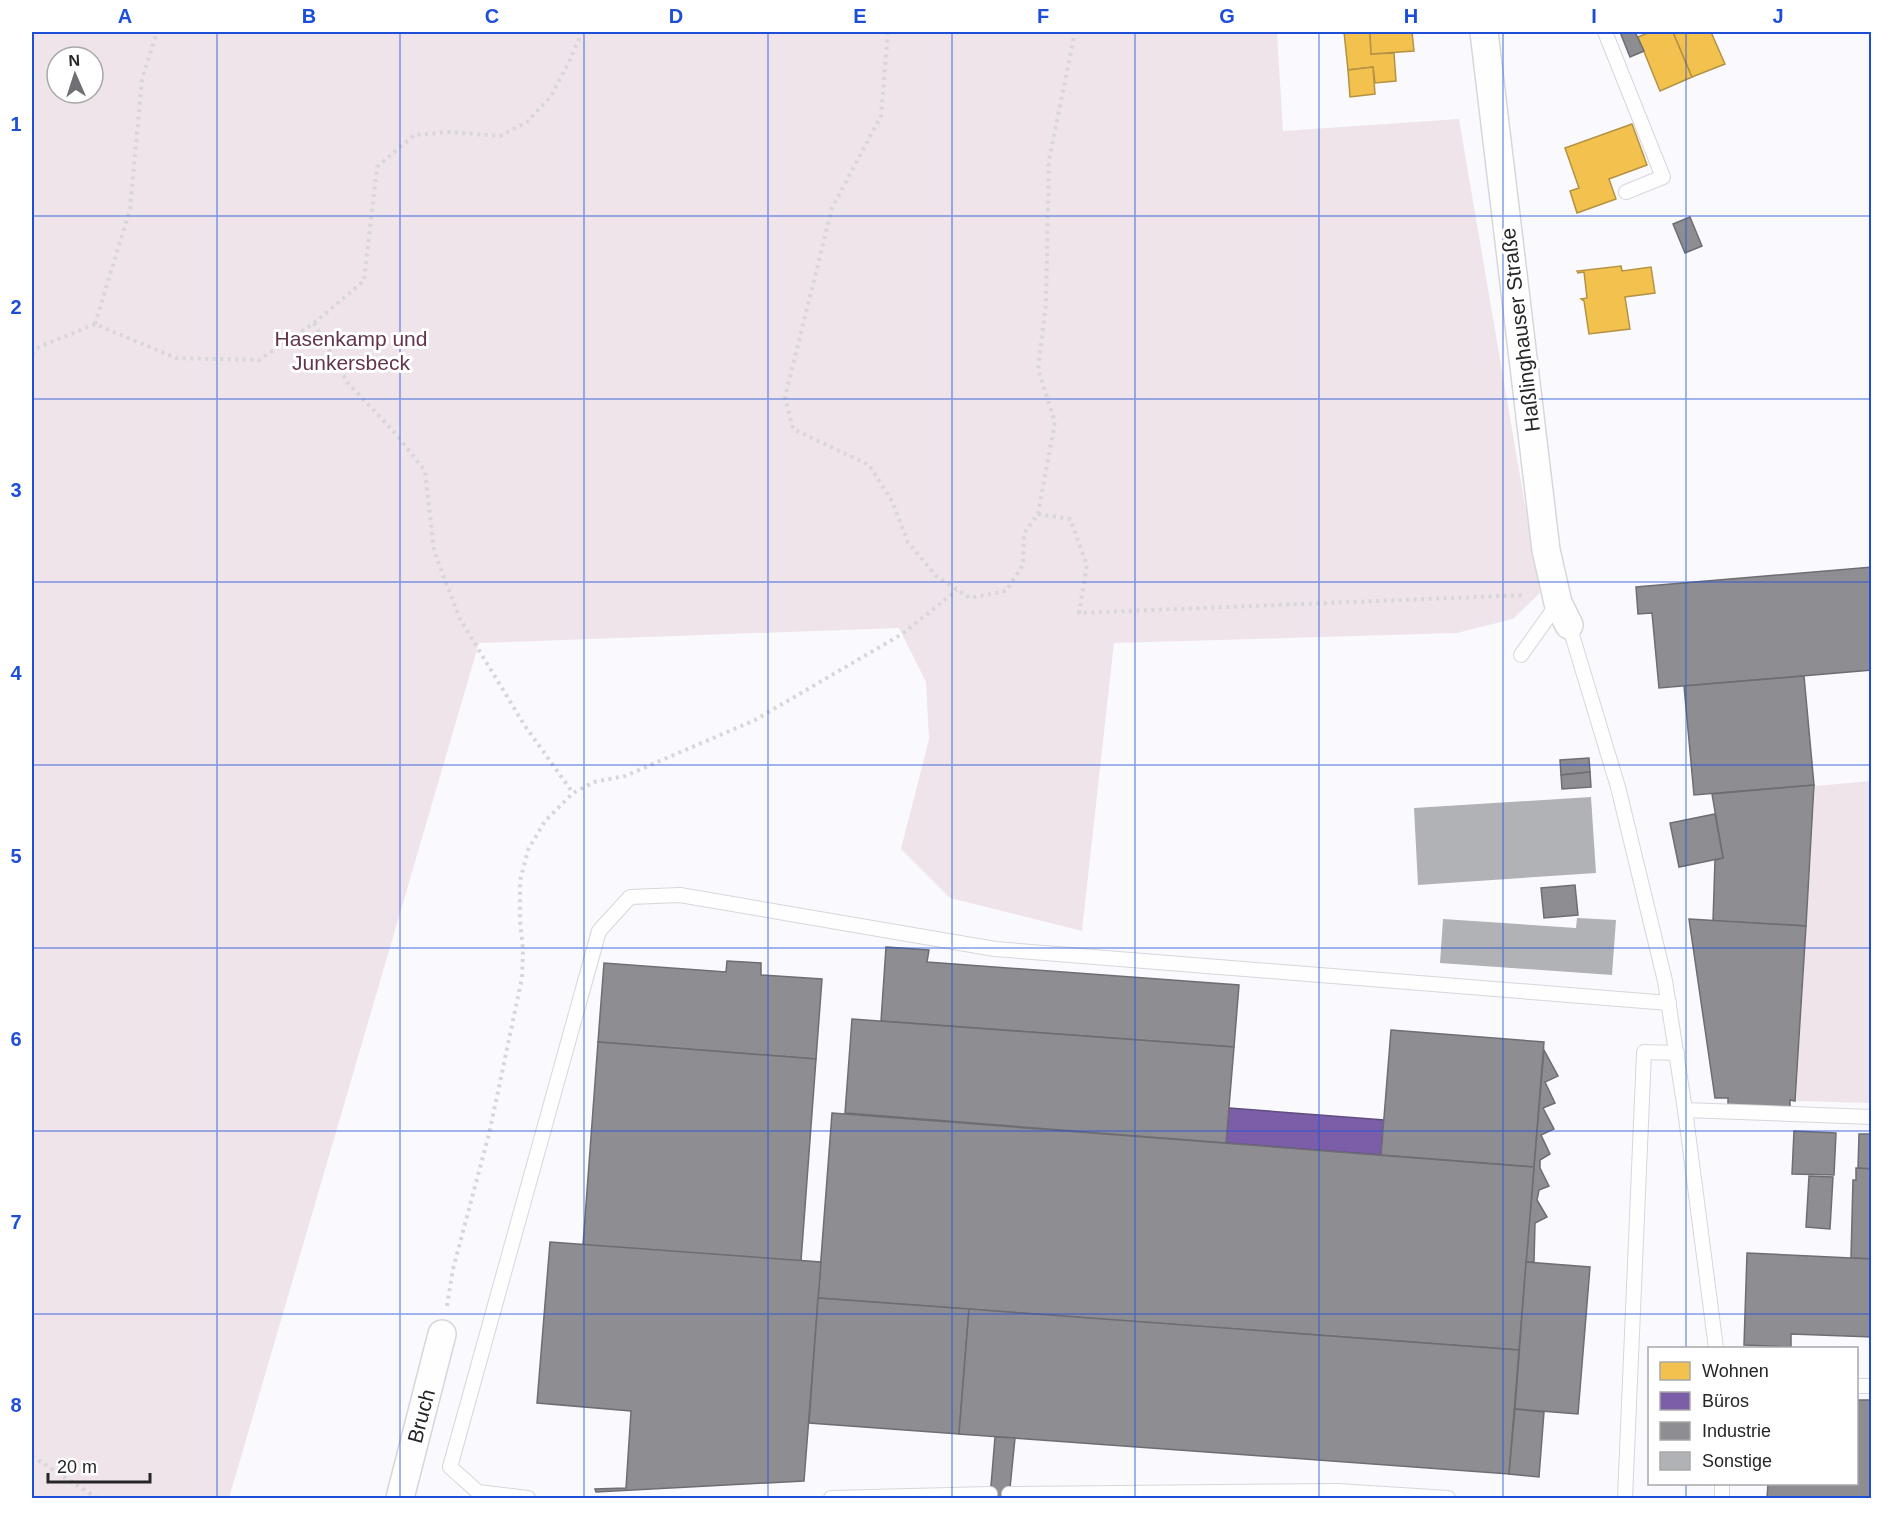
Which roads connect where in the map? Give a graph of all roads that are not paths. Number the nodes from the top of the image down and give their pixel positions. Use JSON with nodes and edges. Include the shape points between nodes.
{"nodes":[{"id":1,"x":1605,"y":32,"type":"edge"},
{"id":2,"x":1488,"y":33,"type":"edge"},
{"id":3,"x":1626,"y":192,"type":"dead end"},
{"id":4,"x":1561,"y":608,"type":"junction"},
{"id":5,"x":1521,"y":655,"type":"dead end"},
{"id":6,"x":1669,"y":1004,"type":"junction"},
{"id":7,"x":1677,"y":1053,"type":"junction"},
{"id":8,"x":1685,"y":1110,"type":"junction"},
{"id":9,"x":1872,"y":1118,"type":"edge"},
{"id":10,"x":442,"y":1334,"type":"dead end"},
{"id":11,"x":1716,"y":1347,"type":"edge"},
{"id":12,"x":990,"y":1494,"type":"dead end"},
{"id":13,"x":1010,"y":1494,"type":"dead end"},
{"id":14,"x":1246,"y":1495,"type":"edge"},
{"id":15,"x":400,"y":1498,"type":"edge"},
{"id":16,"x":528,"y":1498,"type":"edge"},
{"id":17,"x":831,"y":1498,"type":"edge"},
{"id":18,"x":1448,"y":1498,"type":"edge"},
{"id":19,"x":1625,"y":1498,"type":"edge"}],
"edges":[{"from":1,"to":3,"type":"lane","via":[[1663,177]]},
{"from":2,"to":4,"type":"street","name":"Haßlinghauser Straße","via":[[1546,550]]},
{"from":4,"to":5,"type":"lane"},
{"from":4,"to":6,"type":"lane","via":[[1618,787]]},
{"from":6,"to":7,"type":"lane"},
{"from":6,"to":16,"type":"lane","via":[[995,949],[680,896],[630,897],[599,931],[450,1467],[478,1492]]},
{"from":7,"to":8,"type":"lane"},
{"from":7,"to":19,"type":"lane","via":[[1644,1052]]},
{"from":8,"to":9,"type":"lane"},
{"from":8,"to":11,"type":"lane"},
{"from":10,"to":15,"type":"street","name":"Bruch"},
{"from":12,"to":17,"type":"lane"},
{"from":13,"to":14,"type":"lane"},
{"from":14,"to":18,"type":"lane","via":[[1338,1491]]}]}
